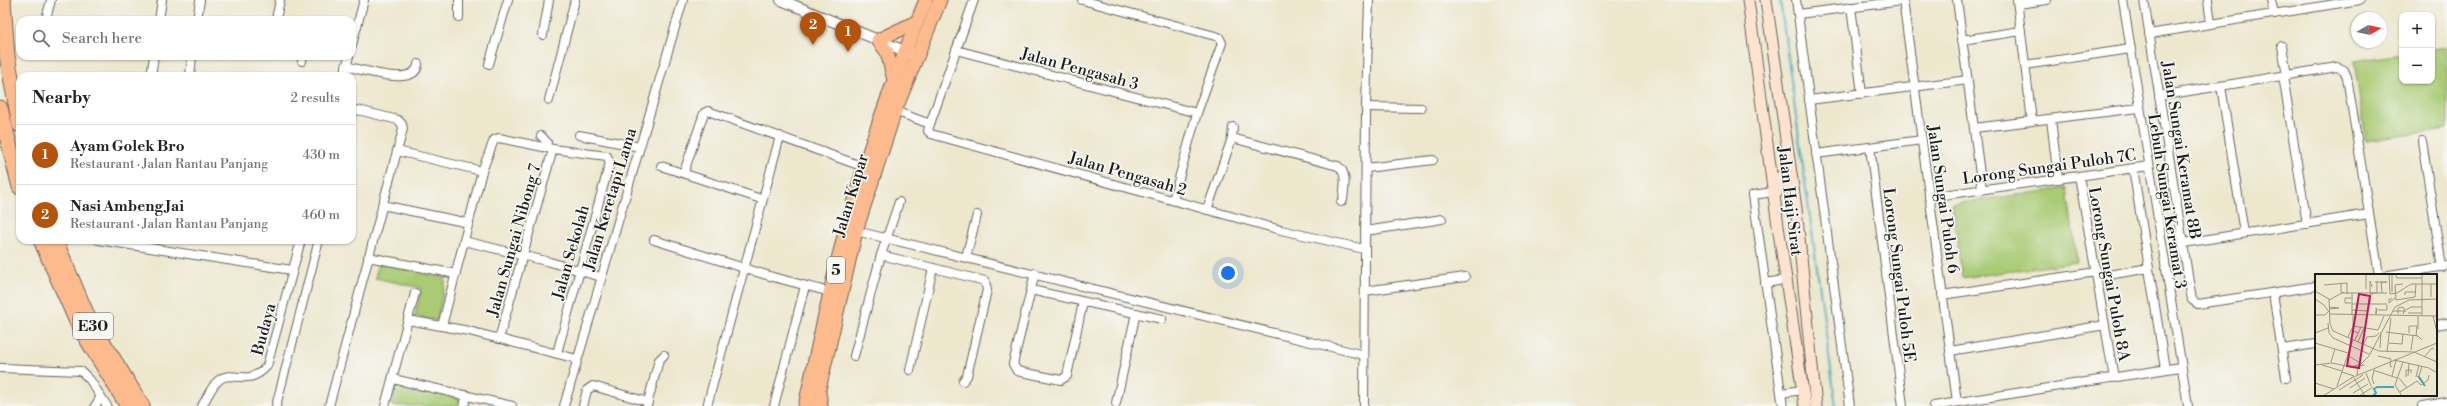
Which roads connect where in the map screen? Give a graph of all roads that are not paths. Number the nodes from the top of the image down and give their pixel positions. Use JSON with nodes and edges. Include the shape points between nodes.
{"nodes":[{"id":1,"x":3,"y":0,"type":"edge"},
{"id":2,"x":51,"y":0,"type":"edge"},
{"id":3,"x":162,"y":0,"type":"edge"},
{"id":4,"x":200,"y":0,"type":"edge"},
{"id":5,"x":280,"y":0,"type":"edge"},
{"id":6,"x":364,"y":0,"type":"edge"},
{"id":7,"x":458,"y":0,"type":"edge"},
{"id":8,"x":508,"y":0,"type":"edge"},
{"id":9,"x":550,"y":0,"type":"edge"},
{"id":10,"x":575,"y":0,"type":"edge"},
{"id":11,"x":683,"y":0,"type":"edge"},
{"id":12,"x":781,"y":0,"type":"edge"},
{"id":13,"x":926,"y":0,"type":"edge"},
{"id":14,"x":940,"y":0,"type":"edge"},
{"id":15,"x":974,"y":0,"type":"edge"},
{"id":16,"x":1082,"y":0,"type":"edge"},
{"id":17,"x":1369,"y":0,"type":"edge"},
{"id":18,"x":1748,"y":0,"type":"edge"},
{"id":19,"x":1766,"y":0,"type":"edge"},
{"id":20,"x":1796,"y":0,"type":"edge"},
{"id":21,"x":1903,"y":0,"type":"edge"},
{"id":22,"x":1957,"y":0,"type":"edge"},
{"id":23,"x":2047,"y":0,"type":"edge"},
{"id":24,"x":2122,"y":0,"type":"edge"},
{"id":25,"x":2144,"y":0,"type":"edge"},
{"id":26,"x":2208,"y":0,"type":"edge"},
{"id":27,"x":2271,"y":0,"type":"edge"},
{"id":28,"x":2360,"y":0,"type":"edge"},
{"id":29,"x":2018,"y":2,"type":"edge"},
{"id":30,"x":2334,"y":2,"type":"edge"},
{"id":31,"x":1851,"y":7,"type":"junction"},
{"id":32,"x":47,"y":14,"type":"dead end"},
{"id":33,"x":1798,"y":14,"type":"junction"},
{"id":34,"x":2274,"y":14,"type":"junction"},
{"id":35,"x":160,"y":16,"type":"edge"},
{"id":36,"x":198,"y":16,"type":"edge"},
{"id":37,"x":277,"y":16,"type":"edge"},
{"id":38,"x":458,"y":17,"type":"dead end"},
{"id":39,"x":916,"y":22,"type":"junction"},
{"id":40,"x":2211,"y":24,"type":"junction"},
{"id":41,"x":356,"y":29,"type":"edge"},
{"id":42,"x":2021,"y":32,"type":"junction"},
{"id":43,"x":2149,"y":34,"type":"junction"},
{"id":44,"x":543,"y":35,"type":"dead end"},
{"id":45,"x":878,"y":40,"type":"junction"},
{"id":46,"x":1962,"y":40,"type":"junction"},
{"id":47,"x":2282,"y":46,"type":"dead end"},
{"id":48,"x":2130,"y":49,"type":"junction"},
{"id":49,"x":956,"y":50,"type":"junction"},
{"id":50,"x":910,"y":53,"type":"junction"},
{"id":51,"x":153,"y":60,"type":"edge"},
{"id":52,"x":192,"y":60,"type":"edge"},
{"id":53,"x":348,"y":60,"type":"edge"},
{"id":54,"x":418,"y":64,"type":"dead end"},
{"id":55,"x":489,"y":64,"type":"dead end"},
{"id":56,"x":2025,"y":65,"type":"junction"},
{"id":57,"x":346,"y":66,"type":"junction"},
{"id":58,"x":152,"y":72,"type":"edge"},
{"id":59,"x":190,"y":72,"type":"edge"},
{"id":60,"x":345,"y":72,"type":"edge"},
{"id":61,"x":2285,"y":76,"type":"junction"},
{"id":62,"x":1968,"y":80,"type":"junction"},
{"id":63,"x":894,"y":82,"type":"junction"},
{"id":64,"x":2221,"y":86,"type":"junction"},
{"id":65,"x":1779,"y":87,"type":"junction"},
{"id":66,"x":1915,"y":88,"type":"junction"},
{"id":67,"x":1761,"y":92,"type":"junction"},
{"id":68,"x":1862,"y":94,"type":"junction"},
{"id":69,"x":2159,"y":96,"type":"junction"},
{"id":70,"x":549,"y":100,"type":"dead end"},
{"id":71,"x":1809,"y":100,"type":"junction"},
{"id":72,"x":16,"y":104,"type":"edge"},
{"id":73,"x":1366,"y":107,"type":"junction"},
{"id":74,"x":0,"y":108,"type":"edge"},
{"id":75,"x":1421,"y":108,"type":"dead end"},
{"id":76,"x":2140,"y":108,"type":"junction"},
{"id":77,"x":895,"y":112,"type":"junction"},
{"id":78,"x":356,"y":113,"type":"edge"},
{"id":79,"x":1197,"y":113,"type":"junction"},
{"id":80,"x":2051,"y":118,"type":"junction"},
{"id":81,"x":2032,"y":121,"type":"junction"},
{"id":82,"x":930,"y":124,"type":"junction"},
{"id":83,"x":1233,"y":127,"type":"dead end"},
{"id":84,"x":1974,"y":128,"type":"junction"},
{"id":85,"x":579,"y":135,"type":"dead end"},
{"id":86,"x":540,"y":136,"type":"dead end"},
{"id":87,"x":780,"y":136,"type":"junction"},
{"id":88,"x":1232,"y":138,"type":"junction"},
{"id":89,"x":1922,"y":140,"type":"junction"},
{"id":90,"x":2422,"y":141,"type":"dead end"},
{"id":91,"x":640,"y":146,"type":"junction"},
{"id":92,"x":1870,"y":147,"type":"junction"},
{"id":93,"x":549,"y":148,"type":"junction"},
{"id":94,"x":397,"y":151,"type":"junction"},
{"id":95,"x":1816,"y":154,"type":"junction"},
{"id":96,"x":1433,"y":160,"type":"dead end"},
{"id":97,"x":661,"y":166,"type":"dead end"},
{"id":98,"x":2149,"y":166,"type":"junction"},
{"id":99,"x":864,"y":168,"type":"junction"},
{"id":100,"x":1366,"y":168,"type":"junction"},
{"id":101,"x":2133,"y":168,"type":"junction"},
{"id":102,"x":16,"y":171,"type":"edge"},
{"id":103,"x":482,"y":171,"type":"junction"},
{"id":104,"x":684,"y":172,"type":"junction"},
{"id":105,"x":2080,"y":176,"type":"junction"},
{"id":106,"x":2058,"y":179,"type":"junction"},
{"id":107,"x":1982,"y":189,"type":"junction"},
{"id":108,"x":1773,"y":192,"type":"junction"},
{"id":109,"x":1929,"y":197,"type":"junction"},
{"id":110,"x":761,"y":199,"type":"junction"},
{"id":111,"x":1173,"y":200,"type":"junction"},
{"id":112,"x":899,"y":202,"type":"dead end"},
{"id":113,"x":1341,"y":202,"type":"dead end"},
{"id":114,"x":382,"y":205,"type":"junction"},
{"id":115,"x":1796,"y":208,"type":"junction"},
{"id":116,"x":1207,"y":210,"type":"junction"},
{"id":117,"x":2369,"y":214,"type":"junction"},
{"id":118,"x":977,"y":215,"type":"dead end"},
{"id":119,"x":1442,"y":220,"type":"dead end"},
{"id":120,"x":468,"y":223,"type":"junction"},
{"id":121,"x":2307,"y":224,"type":"junction"},
{"id":122,"x":1778,"y":226,"type":"junction"},
{"id":123,"x":856,"y":231,"type":"junction"},
{"id":124,"x":1366,"y":231,"type":"junction"},
{"id":125,"x":2244,"y":233,"type":"junction"},
{"id":126,"x":887,"y":238,"type":"junction"},
{"id":127,"x":654,"y":240,"type":"dead end"},
{"id":128,"x":464,"y":241,"type":"junction"},
{"id":129,"x":2183,"y":242,"type":"junction"},
{"id":130,"x":44,"y":244,"type":"edge"},
{"id":131,"x":57,"y":244,"type":"edge"},
{"id":132,"x":124,"y":244,"type":"edge"},
{"id":133,"x":299,"y":244,"type":"edge"},
{"id":134,"x":318,"y":244,"type":"edge"},
{"id":135,"x":1364,"y":249,"type":"junction"},
{"id":136,"x":881,"y":254,"type":"junction"},
{"id":137,"x":523,"y":255,"type":"junction"},
{"id":138,"x":368,"y":257,"type":"junction"},
{"id":139,"x":966,"y":257,"type":"junction"},
{"id":140,"x":2445,"y":266,"type":"edge"},
{"id":141,"x":744,"y":267,"type":"junction"},
{"id":142,"x":933,"y":268,"type":"junction"},
{"id":143,"x":2149,"y":268,"type":"junction"},
{"id":144,"x":292,"y":270,"type":"junction"},
{"id":145,"x":578,"y":271,"type":"junction"},
{"id":146,"x":1035,"y":273,"type":"junction"},
{"id":147,"x":456,"y":274,"type":"junction"},
{"id":148,"x":2379,"y":274,"type":"edge"},
{"id":149,"x":2395,"y":274,"type":"edge"},
{"id":150,"x":2096,"y":275,"type":"junction"},
{"id":151,"x":601,"y":277,"type":"junction"},
{"id":152,"x":1465,"y":277,"type":"dead end"},
{"id":153,"x":1785,"y":280,"type":"junction"},
{"id":154,"x":1765,"y":283,"type":"junction"},
{"id":155,"x":805,"y":286,"type":"junction"},
{"id":156,"x":2315,"y":286,"type":"edge"},
{"id":157,"x":1031,"y":290,"type":"junction"},
{"id":158,"x":1365,"y":291,"type":"junction"},
{"id":159,"x":830,"y":292,"type":"junction"},
{"id":160,"x":2273,"y":292,"type":"junction"},
{"id":161,"x":415,"y":293,"type":"dead end"},
{"id":162,"x":1942,"y":295,"type":"junction"},
{"id":163,"x":1083,"y":302,"type":"junction"},
{"id":164,"x":1136,"y":313,"type":"junction"},
{"id":165,"x":1162,"y":319,"type":"dead end"},
{"id":166,"x":408,"y":320,"type":"junction"},
{"id":167,"x":2447,"y":323,"type":"edge"},
{"id":168,"x":2105,"y":325,"type":"junction"},
{"id":169,"x":2437,"y":325,"type":"edge"},
{"id":170,"x":442,"y":326,"type":"junction"},
{"id":171,"x":499,"y":339,"type":"junction"},
{"id":172,"x":2315,"y":344,"type":"edge"},
{"id":173,"x":2282,"y":349,"type":"junction"},
{"id":174,"x":1950,"y":351,"type":"junction"},
{"id":175,"x":557,"y":353,"type":"junction"},
{"id":176,"x":1364,"y":354,"type":"junction"},
{"id":177,"x":664,"y":355,"type":"dead end"},
{"id":178,"x":854,"y":356,"type":"dead end"},
{"id":179,"x":577,"y":359,"type":"junction"},
{"id":180,"x":2180,"y":367,"type":"junction"},
{"id":181,"x":0,"y":368,"type":"edge"},
{"id":182,"x":2165,"y":369,"type":"junction"},
{"id":183,"x":910,"y":370,"type":"dead end"},
{"id":184,"x":2114,"y":378,"type":"junction"},
{"id":185,"x":2286,"y":378,"type":"dead end"},
{"id":186,"x":394,"y":379,"type":"junction"},
{"id":187,"x":963,"y":381,"type":"dead end"},
{"id":188,"x":1803,"y":390,"type":"junction"},
{"id":189,"x":1781,"y":393,"type":"junction"},
{"id":190,"x":467,"y":395,"type":"junction"},
{"id":191,"x":101,"y":397,"type":"junction"},
{"id":192,"x":818,"y":401,"type":"edge"},
{"id":193,"x":1957,"y":402,"type":"junction"},
{"id":194,"x":2447,"y":402,"type":"edge"},
{"id":195,"x":1116,"y":403,"type":"dead end"},
{"id":196,"x":647,"y":404,"type":"edge"},
{"id":197,"x":95,"y":406,"type":"edge"},
{"id":198,"x":107,"y":406,"type":"edge"},
{"id":199,"x":128,"y":406,"type":"edge"},
{"id":200,"x":142,"y":406,"type":"edge"},
{"id":201,"x":202,"y":406,"type":"edge"},
{"id":202,"x":276,"y":406,"type":"edge"},
{"id":203,"x":329,"y":406,"type":"edge"},
{"id":204,"x":385,"y":406,"type":"edge"},
{"id":205,"x":464,"y":406,"type":"edge"},
{"id":206,"x":512,"y":406,"type":"edge"},
{"id":207,"x":564,"y":406,"type":"edge"},
{"id":208,"x":583,"y":406,"type":"edge"},
{"id":209,"x":707,"y":406,"type":"edge"},
{"id":210,"x":774,"y":406,"type":"edge"},
{"id":211,"x":805,"y":406,"type":"edge"},
{"id":212,"x":1364,"y":406,"type":"edge"},
{"id":213,"x":1782,"y":406,"type":"edge"},
{"id":214,"x":1805,"y":406,"type":"edge"},
{"id":215,"x":1816,"y":406,"type":"edge"},
{"id":216,"x":1850,"y":406,"type":"edge"},
{"id":217,"x":1903,"y":406,"type":"edge"},
{"id":218,"x":1934,"y":406,"type":"edge"},
{"id":219,"x":2188,"y":406,"type":"edge"},
{"id":220,"x":2422,"y":406,"type":"edge"}],
"edges":[{"from":1,"to":72,"type":"highway","via":[[7,56]]},
{"from":2,"to":32,"type":"street"},
{"from":3,"to":35,"type":"street"},
{"from":4,"to":36,"type":"street"},
{"from":5,"to":37,"type":"street"},
{"from":6,"to":41,"type":"street"},
{"from":7,"to":38,"type":"street"},
{"from":8,"to":55,"type":"street"},
{"from":9,"to":44,"type":"street"},
{"from":10,"to":70,"type":"street"},
{"from":11,"to":91,"type":"street","name":"Jalan Keretapi Lama"},
{"from":12,"to":45,"type":"street"},
{"from":13,"to":39,"type":"highway","name":"Jalan Kapar","number":"5"},
{"from":14,"to":50,"type":"highway","name":"Jalan Kapar","number":"5"},
{"from":15,"to":49,"type":"street"},
{"from":16,"to":79,"type":"street","via":[[1219,36],[1222,43]]},
{"from":17,"to":73,"type":"street"},
{"from":18,"to":67,"type":"main road","name":"Jalan Haji Sirat"},
{"from":19,"to":65,"type":"main road","name":"Jalan Haji Sirat"},
{"from":20,"to":33,"type":"street"},
{"from":21,"to":31,"type":"street"},
{"from":21,"to":66,"type":"street","name":"Jalan Sungai Puloh 6"},
{"from":22,"to":46,"type":"street"},
{"from":23,"to":29,"type":"street"},
{"from":24,"to":48,"type":"street","name":"Lebuh Sungai Keramat 3"},
{"from":25,"to":43,"type":"street","name":"Jalan Sungai Keramat 8B"},
{"from":26,"to":40,"type":"street"},
{"from":27,"to":34,"type":"street"},
{"from":28,"to":30,"type":"street"},
{"from":29,"to":42,"type":"street"},
{"from":30,"to":34,"type":"street"},
{"from":31,"to":33,"type":"street"},
{"from":31,"to":68,"type":"street"},
{"from":33,"to":71,"type":"street"},
{"from":34,"to":40,"type":"street"},
{"from":39,"to":45,"type":"highway"},
{"from":39,"to":50,"type":"highway","name":"Jalan Kapar","number":"5"},
{"from":40,"to":43,"type":"street"},
{"from":42,"to":46,"type":"street"},
{"from":42,"to":56,"type":"street"},
{"from":43,"to":69,"type":"street","name":"Jalan Sungai Keramat 8B"},
{"from":45,"to":50,"type":"street"},
{"from":45,"to":63,"type":"highway","via":[[887,52]]},
{"from":46,"to":62,"type":"street"},
{"from":47,"to":61,"type":"street"},
{"from":48,"to":56,"type":"street"},
{"from":48,"to":76,"type":"street","name":"Lebuh Sungai Keramat 3"},
{"from":49,"to":79,"type":"street","name":"Jalan Pengasah 3"},
{"from":49,"to":82,"type":"street"},
{"from":50,"to":63,"type":"highway","name":"Jalan Kapar","number":"5"},
{"from":50,"to":77,"type":"highway","name":"Jalan Kapar","number":"5"},
{"from":51,"to":58,"type":"street"},
{"from":52,"to":59,"type":"street"},
{"from":53,"to":57,"type":"street"},
{"from":54,"to":57,"type":"street","via":[[414,74],[400,77]]},
{"from":56,"to":81,"type":"street"},
{"from":57,"to":60,"type":"street"},
{"from":61,"to":64,"type":"street"},
{"from":61,"to":117,"type":"street","via":[[2337,67],[2344,70]]},
{"from":61,"to":121,"type":"street"},
{"from":62,"to":66,"type":"street"},
{"from":62,"to":84,"type":"street"},
{"from":63,"to":99,"type":"highway","name":"Jalan Kapar","number":"5"},
{"from":64,"to":69,"type":"street"},
{"from":64,"to":125,"type":"street"},
{"from":65,"to":67,"type":"main road","via":[[1780,124],[1776,130],[1770,128]]},
{"from":65,"to":115,"type":"main road","name":"Jalan Haji Sirat"},
{"from":66,"to":68,"type":"street"},
{"from":66,"to":89,"type":"street","name":"Jalan Sungai Puloh 6"},
{"from":67,"to":108,"type":"main road","name":"Jalan Haji Sirat"},
{"from":68,"to":71,"type":"street"},
{"from":69,"to":129,"type":"street","name":"Jalan Sungai Keramat 8B"},
{"from":71,"to":95,"type":"street"},
{"from":73,"to":75,"type":"street"},
{"from":73,"to":100,"type":"street"},
{"from":74,"to":102,"type":"highway"},
{"from":76,"to":80,"type":"street"},
{"from":76,"to":98,"type":"street","name":"Lebuh Sungai Keramat 3"},
{"from":77,"to":82,"type":"street"},
{"from":77,"to":123,"type":"highway","name":"Jalan Kapar","number":"5"},
{"from":78,"to":94,"type":"street","via":[[398,120],[402,124],[402,129]]},
{"from":79,"to":111,"type":"street"},
{"from":80,"to":81,"type":"street"},
{"from":80,"to":106,"type":"street"},
{"from":81,"to":84,"type":"street"},
{"from":82,"to":111,"type":"street","name":"Jalan Pengasah 2","via":[[928,131],[931,134]]},
{"from":83,"to":88,"type":"street"},
{"from":84,"to":107,"type":"street"},
{"from":85,"to":91,"type":"street"},
{"from":86,"to":93,"type":"street"},
{"from":87,"to":99,"type":"street"},
{"from":87,"to":104,"type":"street","via":[[708,111],[704,112]]},
{"from":87,"to":110,"type":"street"},
{"from":88,"to":113,"type":"street","via":[[1338,166],[1343,169],[1344,174]]},
{"from":88,"to":116,"type":"street"},
{"from":89,"to":92,"type":"street"},
{"from":89,"to":109,"type":"street","name":"Jalan Sungai Puloh 6"},
{"from":90,"to":140,"type":"street"},
{"from":91,"to":151,"type":"street","name":"Jalan Keretapi Lama"},
{"from":92,"to":95,"type":"street"},
{"from":92,"to":217,"type":"street","name":"Lorong Sungai Puloh 5E"},
{"from":93,"to":103,"type":"street","via":[[499,138],[494,140]]},
{"from":93,"to":137,"type":"street","name":"Jalan Sungai Nibong 7"},
{"from":93,"to":145,"type":"street","name":"Jalan Sekolah","via":[[607,156],[610,159]]},
{"from":94,"to":103,"type":"street"},
{"from":94,"to":114,"type":"street"},
{"from":95,"to":216,"type":"street"},
{"from":96,"to":100,"type":"street"},
{"from":97,"to":104,"type":"street"},
{"from":98,"to":101,"type":"street","name":"Lorong Sungai Puloh 7C"},
{"from":98,"to":180,"type":"street","name":"Lebuh Sungai Keramat 3"},
{"from":99,"to":159,"type":"highway","name":"Jalan Kapar","number":"5"},
{"from":100,"to":124,"type":"street"},
{"from":101,"to":105,"type":"street","name":"Lorong Sungai Puloh 7C"},
{"from":101,"to":143,"type":"street"},
{"from":103,"to":120,"type":"street"},
{"from":104,"to":110,"type":"street"},
{"from":105,"to":106,"type":"street","name":"Lorong Sungai Puloh 7C"},
{"from":105,"to":150,"type":"street","name":"Lorong Sungai Puloh 8A"},
{"from":106,"to":107,"type":"street","name":"Lorong Sungai Puloh 7C"},
{"from":107,"to":109,"type":"street","name":"Lorong Sungai Puloh 7C"},
{"from":108,"to":122,"type":"main road","name":"Jalan Haji Sirat"},
{"from":108,"to":154,"type":"street","via":[[1753,195]]},
{"from":109,"to":162,"type":"street","name":"Jalan Sungai Puloh 6"},
{"from":110,"to":141,"type":"street"},
{"from":111,"to":116,"type":"street","name":"Jalan Pengasah 2"},
{"from":112,"to":126,"type":"street"},
{"from":114,"to":120,"type":"street"},
{"from":114,"to":138,"type":"street"},
{"from":115,"to":122,"type":"main road","via":[[1789,183],[1782,176],[1778,178]]},
{"from":115,"to":215,"type":"main road","name":"Jalan Haji Sirat"},
{"from":116,"to":135,"type":"street","name":"Jalan Pengasah 2"},
{"from":117,"to":121,"type":"street"},
{"from":117,"to":148,"type":"street"},
{"from":118,"to":139,"type":"street"},
{"from":119,"to":124,"type":"street"},
{"from":120,"to":128,"type":"street"},
{"from":121,"to":125,"type":"street"},
{"from":122,"to":153,"type":"main road","name":"Jalan Haji Sirat"},
{"from":123,"to":126,"type":"street"},
{"from":123,"to":192,"type":"highway","name":"Jalan Kapar","number":"5"},
{"from":124,"to":135,"type":"street"},
{"from":125,"to":129,"type":"street"},
{"from":126,"to":136,"type":"street"},
{"from":126,"to":139,"type":"street"},
{"from":127,"to":141,"type":"street"},
{"from":128,"to":137,"type":"street"},
{"from":128,"to":147,"type":"street"},
{"from":129,"to":160,"type":"street","name":"Jalan Sungai Keramat 8B","via":[[2194,303]]},
{"from":130,"to":199,"type":"highway","number":"E30","via":[[79,326]]},
{"from":131,"to":200,"type":"highway","number":"E30","via":[[88,318]]},
{"from":132,"to":144,"type":"street"},
{"from":133,"to":144,"type":"street","name":"Budaya"},
{"from":134,"to":202,"type":"street"},
{"from":135,"to":158,"type":"street"},
{"from":136,"to":142,"type":"street"},
{"from":136,"to":178,"type":"street"},
{"from":137,"to":145,"type":"street"},
{"from":137,"to":171,"type":"street","name":"Jalan Sungai Nibong 7"},
{"from":138,"to":147,"type":"street"},
{"from":138,"to":203,"type":"street"},
{"from":139,"to":146,"type":"street"},
{"from":140,"to":149,"type":"street"},
{"from":141,"to":155,"type":"street"},
{"from":141,"to":209,"type":"street"},
{"from":142,"to":183,"type":"street"},
{"from":142,"to":187,"type":"street","via":[[985,282],[988,290],[968,376]]},
{"from":143,"to":150,"type":"street"},
{"from":143,"to":182,"type":"street"},
{"from":144,"to":201,"type":"street","name":"Budaya","via":[[267,366],[260,374],[248,378],[225,377],[219,380]]},
{"from":145,"to":151,"type":"street"},
{"from":145,"to":175,"type":"street","name":"Jalan Sekolah"},
{"from":146,"to":157,"type":"street"},
{"from":146,"to":176,"type":"street"},
{"from":147,"to":170,"type":"street"},
{"from":150,"to":162,"type":"street"},
{"from":150,"to":168,"type":"street","name":"Lorong Sungai Puloh 8A"},
{"from":151,"to":179,"type":"street","name":"Jalan Keretapi Lama"},
{"from":152,"to":158,"type":"street"},
{"from":153,"to":154,"type":"street"},
{"from":153,"to":188,"type":"main road","name":"Jalan Haji Sirat"},
{"from":154,"to":189,"type":"street"},
{"from":155,"to":159,"type":"street"},
{"from":155,"to":210,"type":"street"},
{"from":156,"to":160,"type":"street"},
{"from":157,"to":163,"type":"street"},
{"from":157,"to":163,"type":"street","via":[[1013,364],[1017,370],[1061,380],[1067,376]]},
{"from":158,"to":176,"type":"street"},
{"from":159,"to":211,"type":"highway","name":"Jalan Kapar","number":"5"},
{"from":160,"to":173,"type":"street"},
{"from":161,"to":166,"type":"street"},
{"from":162,"to":174,"type":"street","name":"Jalan Sungai Puloh 6"},
{"from":163,"to":164,"type":"street"},
{"from":164,"to":165,"type":"street"},
{"from":164,"to":195,"type":"street"},
{"from":166,"to":170,"type":"street"},
{"from":166,"to":186,"type":"street"},
{"from":167,"to":169,"type":"street"},
{"from":168,"to":174,"type":"street"},
{"from":168,"to":184,"type":"street","name":"Lorong Sungai Puloh 8A"},
{"from":170,"to":171,"type":"street"},
{"from":171,"to":175,"type":"street"},
{"from":172,"to":173,"type":"street"},
{"from":173,"to":185,"type":"street"},
{"from":174,"to":193,"type":"street","name":"Jalan Sungai Puloh 6"},
{"from":175,"to":179,"type":"street"},
{"from":176,"to":212,"type":"street"},
{"from":177,"to":196,"type":"street","via":[[660,360]]},
{"from":179,"to":207,"type":"street","name":"Jalan Keretapi Lama"},
{"from":180,"to":182,"type":"street"},
{"from":180,"to":219,"type":"street","name":"Lebuh Sungai Keramat 3"},
{"from":181,"to":191,"type":"street","via":[[81,371]]},
{"from":182,"to":184,"type":"street"},
{"from":184,"to":193,"type":"street"},
{"from":186,"to":190,"type":"street"},
{"from":186,"to":204,"type":"street"},
{"from":188,"to":189,"type":"street"},
{"from":188,"to":214,"type":"main road","name":"Jalan Haji Sirat"},
{"from":189,"to":213,"type":"street"},
{"from":190,"to":205,"type":"street"},
{"from":190,"to":206,"type":"street"},
{"from":191,"to":197,"type":"street"},
{"from":191,"to":198,"type":"street"},
{"from":193,"to":218,"type":"street"},
{"from":194,"to":220,"type":"street"},
{"from":196,"to":208,"type":"street","via":[[593,386],[587,390]]}]}
